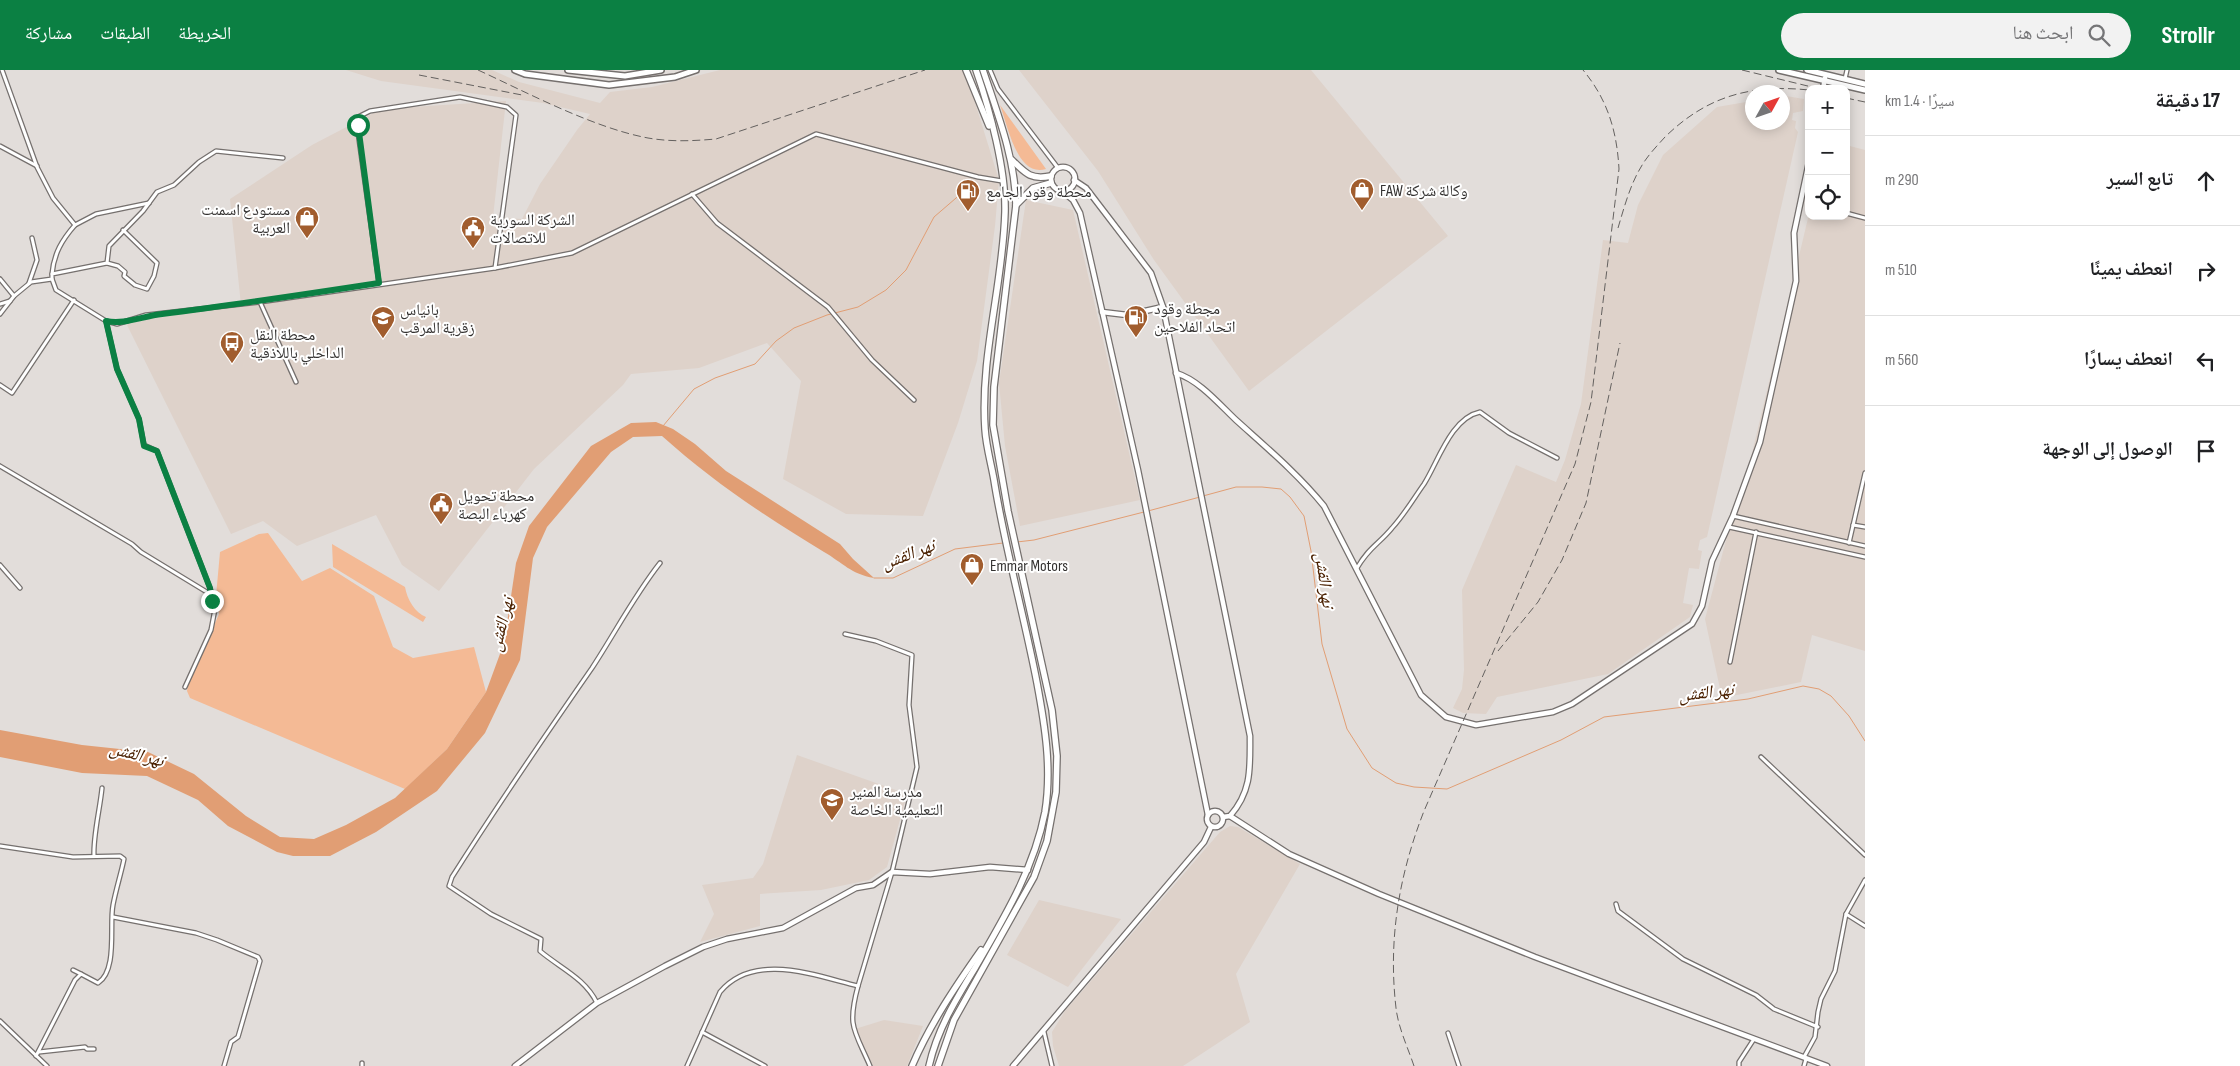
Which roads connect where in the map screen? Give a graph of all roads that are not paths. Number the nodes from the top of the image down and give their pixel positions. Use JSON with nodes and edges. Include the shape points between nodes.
{"nodes":[{"id":1,"x":2,"y":70,"type":"edge"},
{"id":2,"x":515,"y":70,"type":"edge"},
{"id":3,"x":568,"y":70,"type":"edge"},
{"id":4,"x":661,"y":70,"type":"edge"},
{"id":5,"x":696,"y":70,"type":"edge"},
{"id":6,"x":966,"y":70,"type":"edge"},
{"id":7,"x":976,"y":70,"type":"edge"},
{"id":8,"x":983,"y":70,"type":"edge"},
{"id":9,"x":990,"y":70,"type":"edge"},
{"id":10,"x":1779,"y":70,"type":"edge"},
{"id":11,"x":1807,"y":70,"type":"edge"},
{"id":12,"x":1847,"y":70,"type":"edge"},
{"id":13,"x":1826,"y":75,"type":"junction"},
{"id":14,"x":1845,"y":79,"type":"junction"},
{"id":15,"x":1825,"y":81,"type":"junction"},
{"id":16,"x":1865,"y":84,"type":"edge"},
{"id":17,"x":1824,"y":85,"type":"edge"},
{"id":18,"x":1865,"y":90,"type":"edge"},
{"id":19,"x":994,"y":135,"type":"junction"},
{"id":20,"x":0,"y":146,"type":"edge"},
{"id":21,"x":283,"y":158,"type":"dead end"},
{"id":22,"x":1011,"y":159,"type":"junction"},
{"id":23,"x":37,"y":166,"type":"junction"},
{"id":24,"x":1058,"y":168,"type":"junction"},
{"id":25,"x":1807,"y":175,"type":"edge"},
{"id":26,"x":1051,"y":180,"type":"junction"},
{"id":27,"x":1074,"y":180,"type":"junction"},
{"id":28,"x":1002,"y":181,"type":"junction"},
{"id":29,"x":1062,"y":190,"type":"junction"},
{"id":30,"x":692,"y":194,"type":"junction"},
{"id":31,"x":149,"y":203,"type":"junction"},
{"id":32,"x":1016,"y":206,"type":"junction"},
{"id":33,"x":1850,"y":213,"type":"edge"},
{"id":34,"x":1865,"y":218,"type":"edge"},
{"id":35,"x":75,"y":224,"type":"junction"},
{"id":36,"x":122,"y":230,"type":"junction"},
{"id":37,"x":32,"y":238,"type":"dead end"},
{"id":38,"x":107,"y":264,"type":"junction"},
{"id":39,"x":495,"y":268,"type":"junction"},
{"id":40,"x":52,"y":274,"type":"junction"},
{"id":41,"x":0,"y":279,"type":"edge"},
{"id":42,"x":52,"y":279,"type":"junction"},
{"id":43,"x":379,"y":283,"type":"junction"},
{"id":44,"x":29,"y":284,"type":"junction"},
{"id":45,"x":14,"y":296,"type":"junction"},
{"id":46,"x":11,"y":300,"type":"junction"},
{"id":47,"x":74,"y":300,"type":"junction"},
{"id":48,"x":260,"y":302,"type":"junction"},
{"id":49,"x":0,"y":304,"type":"edge"},
{"id":50,"x":1163,"y":307,"type":"junction"},
{"id":51,"x":1102,"y":312,"type":"junction"},
{"id":52,"x":0,"y":314,"type":"edge"},
{"id":53,"x":106,"y":321,"type":"junction"},
{"id":54,"x":1176,"y":373,"type":"junction"},
{"id":55,"x":296,"y":382,"type":"dead end"},
{"id":56,"x":0,"y":385,"type":"edge"},
{"id":57,"x":914,"y":400,"type":"dead end"},
{"id":58,"x":1557,"y":458,"type":"dead end"},
{"id":59,"x":0,"y":466,"type":"edge"},
{"id":60,"x":1865,"y":473,"type":"edge"},
{"id":61,"x":1733,"y":516,"type":"junction"},
{"id":62,"x":1853,"y":525,"type":"junction"},
{"id":63,"x":1729,"y":526,"type":"junction"},
{"id":64,"x":1865,"y":527,"type":"edge"},
{"id":65,"x":1756,"y":532,"type":"junction"},
{"id":66,"x":1849,"y":543,"type":"junction"},
{"id":67,"x":1865,"y":546,"type":"edge"},
{"id":68,"x":1865,"y":557,"type":"edge"},
{"id":69,"x":660,"y":563,"type":"dead end"},
{"id":70,"x":0,"y":565,"type":"edge"},
{"id":71,"x":1357,"y":568,"type":"junction"},
{"id":72,"x":20,"y":588,"type":"dead end"},
{"id":73,"x":210,"y":594,"type":"junction"},
{"id":74,"x":845,"y":634,"type":"dead end"},
{"id":75,"x":1730,"y":662,"type":"dead end"},
{"id":76,"x":185,"y":687,"type":"dead end"},
{"id":77,"x":1761,"y":757,"type":"dead end"},
{"id":78,"x":102,"y":788,"type":"dead end"},
{"id":79,"x":1208,"y":815,"type":"junction"},
{"id":80,"x":1230,"y":816,"type":"junction"},
{"id":81,"x":1223,"y":817,"type":"junction"},
{"id":82,"x":1211,"y":827,"type":"junction"},
{"id":83,"x":0,"y":846,"type":"edge"},
{"id":84,"x":1865,"y":854,"type":"edge"},
{"id":85,"x":94,"y":856,"type":"junction"},
{"id":86,"x":1028,"y":870,"type":"junction"},
{"id":87,"x":892,"y":872,"type":"junction"},
{"id":88,"x":1865,"y":880,"type":"edge"},
{"id":89,"x":1863,"y":887,"type":"edge"},
{"id":90,"x":1616,"y":904,"type":"dead end"},
{"id":91,"x":1846,"y":914,"type":"junction"},
{"id":92,"x":1005,"y":916,"type":"junction"},
{"id":93,"x":113,"y":917,"type":"junction"},
{"id":94,"x":1865,"y":926,"type":"edge"},
{"id":95,"x":73,"y":970,"type":"dead end"},
{"id":96,"x":81,"y":974,"type":"junction"},
{"id":97,"x":858,"y":986,"type":"junction"},
{"id":98,"x":597,"y":1003,"type":"junction"},
{"id":99,"x":0,"y":1021,"type":"edge"},
{"id":100,"x":1818,"y":1027,"type":"junction"},
{"id":101,"x":702,"y":1032,"type":"junction"},
{"id":102,"x":1044,"y":1032,"type":"junction"},
{"id":103,"x":1448,"y":1033,"type":"dead end"},
{"id":104,"x":1754,"y":1039,"type":"junction"},
{"id":105,"x":94,"y":1049,"type":"dead end"},
{"id":106,"x":39,"y":1052,"type":"junction"},
{"id":107,"x":36,"y":1056,"type":"junction"},
{"id":108,"x":1805,"y":1058,"type":"junction"},
{"id":109,"x":47,"y":1066,"type":"edge"},
{"id":110,"x":224,"y":1066,"type":"edge"},
{"id":111,"x":515,"y":1066,"type":"edge"},
{"id":112,"x":687,"y":1066,"type":"edge"},
{"id":113,"x":765,"y":1066,"type":"edge"},
{"id":114,"x":870,"y":1066,"type":"edge"},
{"id":115,"x":912,"y":1066,"type":"edge"},
{"id":116,"x":929,"y":1066,"type":"edge"},
{"id":117,"x":938,"y":1066,"type":"edge"},
{"id":118,"x":1013,"y":1066,"type":"edge"},
{"id":119,"x":1052,"y":1066,"type":"edge"},
{"id":120,"x":1459,"y":1066,"type":"edge"},
{"id":121,"x":1739,"y":1066,"type":"edge"},
{"id":122,"x":1804,"y":1066,"type":"edge"},
{"id":123,"x":1827,"y":1066,"type":"edge"}],
"edges":[{"from":1,"to":23,"type":"street"},
{"from":2,"to":5,"type":"main road","via":[[609,85],[674,77]]},
{"from":3,"to":4,"type":"main road","via":[[625,76]]},
{"from":6,"to":19,"type":"highway"},
{"from":7,"to":19,"type":"highway"},
{"from":8,"to":22,"type":"highway"},
{"from":9,"to":24,"type":"street","via":[[998,89]]},
{"from":10,"to":15,"type":"main road"},
{"from":11,"to":13,"type":"main road"},
{"from":12,"to":14,"type":"street"},
{"from":13,"to":14,"type":"main road"},
{"from":13,"to":15,"type":"street"},
{"from":14,"to":16,"type":"main road"},
{"from":15,"to":17,"type":"street"},
{"from":15,"to":18,"type":"main road"},
{"from":19,"to":28,"type":"highway"},
{"from":20,"to":23,"type":"street"},
{"from":21,"to":31,"type":"street","via":[[216,151],[174,185],[157,192]]},
{"from":22,"to":26,"type":"highway","via":[[1029,176]]},
{"from":22,"to":32,"type":"highway"},
{"from":23,"to":35,"type":"street","via":[[53,198]]},
{"from":24,"to":26,"type":"street"},
{"from":24,"to":27,"type":"street","via":[[1068,168]]},
{"from":25,"to":61,"type":"street","via":[[1794,233],[1796,281],[1760,442]]},
{"from":26,"to":29,"type":"street","via":[[1056,188]]},
{"from":26,"to":32,"type":"highway","via":[[1033,188]]},
{"from":27,"to":29,"type":"street","via":[[1069,189]]},
{"from":27,"to":50,"type":"street","via":[[1086,188],[1138,254],[1151,273]]},
{"from":28,"to":30,"type":"street","via":[[816,134]]},
{"from":28,"to":86,"type":"highway","via":[[1005,210],[985,374],[985,430],[998,511],[1028,637],[1046,732],[1048,777],[1045,810]]},
{"from":29,"to":51,"type":"street","via":[[1080,212]]},
{"from":30,"to":39,"type":"street","via":[[572,253]]},
{"from":30,"to":57,"type":"street","via":[[718,223],[828,307],[872,360]]},
{"from":31,"to":35,"type":"street","via":[[96,214]]},
{"from":31,"to":36,"type":"street"},
{"from":32,"to":117,"type":"highway","via":[[994,387],[993,425],[1008,511],[1052,710],[1057,756],[1056,792],[1047,841],[1034,878],[954,1020]]},
{"from":33,"to":34,"type":"street"},
{"from":35,"to":40,"type":"street","via":[[62,240],[54,258]]},
{"from":36,"to":38,"type":"street","via":[[109,246]]},
{"from":36,"to":38,"type":"street","via":[[157,263],[150,285],[146,289],[135,285],[118,266]]},
{"from":37,"to":44,"type":"street","via":[[38,260]]},
{"from":38,"to":40,"type":"street"},
{"from":39,"to":43,"type":"street"},
{"from":39,"to":43,"type":"street","via":[[516,116],[507,107],[460,98],[370,111],[356,118]]},
{"from":40,"to":42,"type":"street"},
{"from":41,"to":45,"type":"street"},
{"from":42,"to":44,"type":"street"},
{"from":42,"to":47,"type":"street","via":[[56,290]]},
{"from":43,"to":48,"type":"street"},
{"from":44,"to":45,"type":"street"},
{"from":45,"to":46,"type":"street"},
{"from":46,"to":49,"type":"street"},
{"from":46,"to":52,"type":"street"},
{"from":47,"to":53,"type":"street"},
{"from":47,"to":56,"type":"street","via":[[12,393]]},
{"from":48,"to":53,"type":"street","via":[[146,316],[117,324]]},
{"from":48,"to":55,"type":"street"},
{"from":50,"to":51,"type":"street","via":[[1127,315]]},
{"from":50,"to":54,"type":"street"},
{"from":51,"to":79,"type":"street"},
{"from":53,"to":73,"type":"street","via":[[117,369],[139,419],[144,446],[157,451]]},
{"from":54,"to":71,"type":"street","via":[[1192,380],[1306,483],[1324,506]]},
{"from":54,"to":80,"type":"street","via":[[1250,736],[1246,791],[1242,803]]},
{"from":58,"to":71,"type":"street","via":[[1509,433],[1480,412],[1471,415],[1440,451],[1425,483],[1392,529],[1371,547]]},
{"from":59,"to":73,"type":"street"},
{"from":60,"to":62,"type":"street"},
{"from":61,"to":63,"type":"street"},
{"from":61,"to":66,"type":"street"},
{"from":62,"to":64,"type":"street"},
{"from":62,"to":66,"type":"street"},
{"from":63,"to":65,"type":"street"},
{"from":63,"to":71,"type":"street","via":[[1712,561],[1702,606],[1692,624],[1572,704],[1553,712],[1476,726],[1446,717],[1421,695]]},
{"from":65,"to":68,"type":"street"},
{"from":65,"to":75,"type":"street"},
{"from":66,"to":67,"type":"street"},
{"from":69,"to":98,"type":"street","via":[[637,593],[449,886],[491,914],[540,939],[540,951],[575,976]]},
{"from":70,"to":72,"type":"street"},
{"from":73,"to":76,"type":"street","via":[[215,609],[211,630]]},
{"from":74,"to":87,"type":"street","via":[[876,641],[912,655],[909,705],[917,767]]},
{"from":77,"to":84,"type":"street"},
{"from":78,"to":85,"type":"street"},
{"from":79,"to":81,"type":"street","via":[[1217,811]]},
{"from":79,"to":82,"type":"street"},
{"from":80,"to":81,"type":"street"},
{"from":80,"to":104,"type":"street","via":[[1289,854],[1378,894]]},
{"from":81,"to":82,"type":"street","via":[[1222,825]]},
{"from":82,"to":102,"type":"street","via":[[1204,842]]},
{"from":83,"to":85,"type":"street"},
{"from":85,"to":93,"type":"street","via":[[120,856],[124,859],[112,908]]},
{"from":86,"to":87,"type":"street","via":[[990,867],[930,874]]},
{"from":86,"to":92,"type":"highway"},
{"from":87,"to":97,"type":"street"},
{"from":87,"to":98,"type":"street","via":[[873,885],[856,888],[783,928],[703,947]]},
{"from":88,"to":89,"type":"street"},
{"from":89,"to":91,"type":"street"},
{"from":90,"to":100,"type":"street","via":[[1618,912],[1683,960],[1756,995],[1774,1009]]},
{"from":91,"to":94,"type":"street"},
{"from":91,"to":100,"type":"street","via":[[1835,971],[1818,1012]]},
{"from":92,"to":115,"type":"highway","via":[[942,1007]]},
{"from":92,"to":116,"type":"highway","via":[[946,1016]]},
{"from":93,"to":96,"type":"street","via":[[110,959],[102,981],[98,983]]},
{"from":93,"to":110,"type":"street","via":[[196,933],[258,958],[260,961],[238,1037],[231,1042]]},
{"from":95,"to":96,"type":"street"},
{"from":96,"to":106,"type":"street"},
{"from":97,"to":101,"type":"street","via":[[790,970],[768,969],[744,975],[726,984],[720,992]]},
{"from":97,"to":114,"type":"street","via":[[851,1012],[852,1027]]},
{"from":98,"to":111,"type":"street"},
{"from":99,"to":107,"type":"street"},
{"from":100,"to":108,"type":"street"},
{"from":101,"to":112,"type":"street"},
{"from":101,"to":113,"type":"street"},
{"from":102,"to":118,"type":"street"},
{"from":102,"to":119,"type":"street"},
{"from":103,"to":120,"type":"street"},
{"from":104,"to":108,"type":"street"},
{"from":104,"to":121,"type":"street"},
{"from":105,"to":106,"type":"street"},
{"from":106,"to":107,"type":"street"},
{"from":107,"to":109,"type":"street"},
{"from":108,"to":122,"type":"street"},
{"from":108,"to":123,"type":"street"}]}
